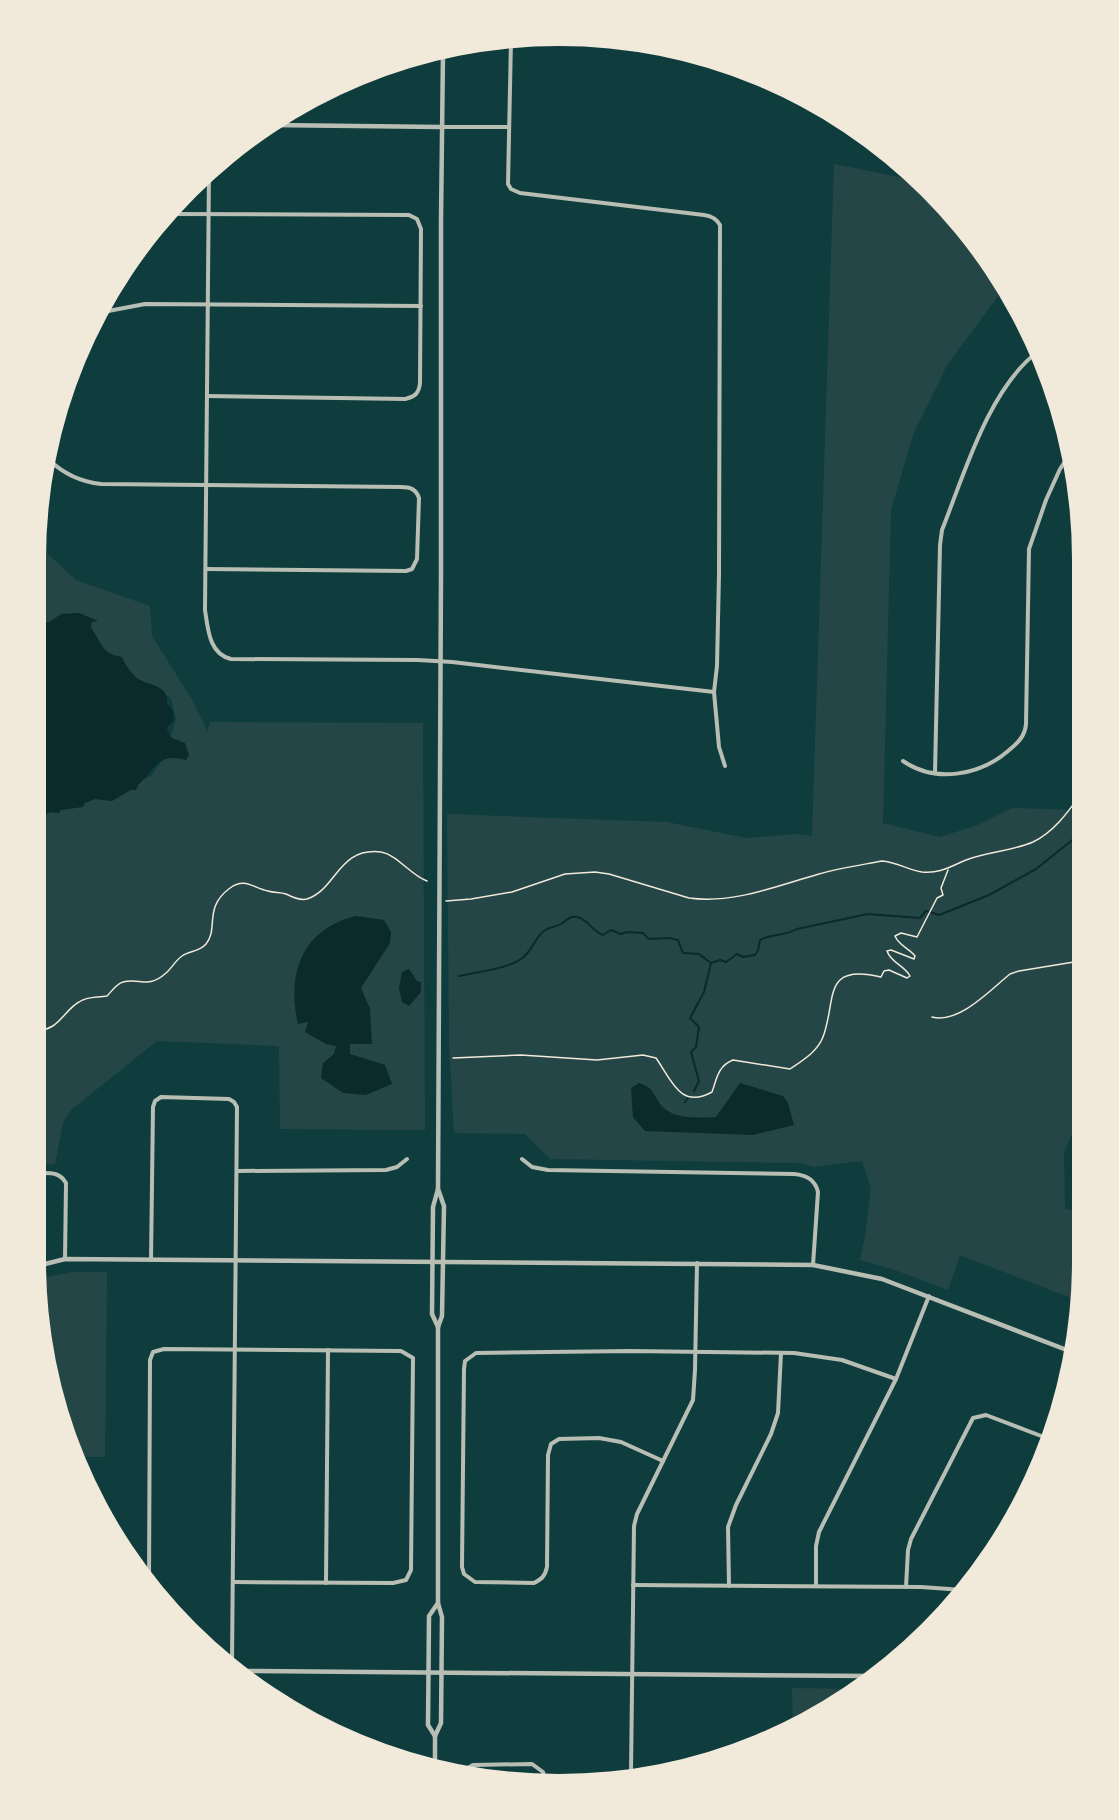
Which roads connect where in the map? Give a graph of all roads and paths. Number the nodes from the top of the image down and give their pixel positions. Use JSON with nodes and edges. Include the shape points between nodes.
{"nodes":[{"id":1,"x":510,"y":49,"type":"edge"},
{"id":2,"x":443,"y":60,"type":"edge"},
{"id":3,"x":287,"y":125,"type":"edge"},
{"id":4,"x":441,"y":127,"type":"junction"},
{"id":5,"x":510,"y":127,"type":"junction"},
{"id":6,"x":209,"y":186,"type":"edge"},
{"id":7,"x":182,"y":213,"type":"edge"},
{"id":8,"x":209,"y":213,"type":"junction"},
{"id":9,"x":209,"y":304,"type":"junction"},
{"id":10,"x":421,"y":306,"type":"junction"},
{"id":11,"x":111,"y":310,"type":"edge"},
{"id":12,"x":1031,"y":357,"type":"edge"},
{"id":13,"x":207,"y":396,"type":"junction"},
{"id":14,"x":1064,"y":463,"type":"edge"},
{"id":15,"x":55,"y":464,"type":"edge"},
{"id":16,"x":206,"y":485,"type":"junction"},
{"id":17,"x":206,"y":569,"type":"junction"},
{"id":18,"x":440,"y":661,"type":"junction"},
{"id":19,"x":714,"y":692,"type":"junction"},
{"id":20,"x":903,"y":761,"type":"dead end"},
{"id":21,"x":725,"y":766,"type":"dead end"},
{"id":22,"x":935,"y":773,"type":"junction"},
{"id":23,"x":1072,"y":806,"type":"edge"},
{"id":24,"x":948,"y":870,"type":"junction"},
{"id":25,"x":427,"y":881,"type":"dead end"},
{"id":26,"x":440,"y":901,"type":"junction"},
{"id":27,"x":1072,"y":962,"type":"edge"},
{"id":28,"x":932,"y":1017,"type":"dead end"},
{"id":29,"x":46,"y":1030,"type":"edge"},
{"id":30,"x":453,"y":1058,"type":"dead end"},
{"id":31,"x":407,"y":1159,"type":"dead end"},
{"id":32,"x":522,"y":1159,"type":"dead end"},
{"id":33,"x":237,"y":1171,"type":"junction"},
{"id":34,"x":46,"y":1173,"type":"edge"},
{"id":35,"x":438,"y":1189,"type":"junction"},
{"id":36,"x":65,"y":1259,"type":"junction"},
{"id":37,"x":151,"y":1260,"type":"junction"},
{"id":38,"x":236,"y":1260,"type":"junction"},
{"id":39,"x":432,"y":1262,"type":"junction"},
{"id":40,"x":444,"y":1262,"type":"junction"},
{"id":41,"x":697,"y":1263,"type":"junction"},
{"id":42,"x":46,"y":1264,"type":"edge"},
{"id":43,"x":813,"y":1264,"type":"junction"},
{"id":44,"x":929,"y":1296,"type":"junction"},
{"id":45,"x":438,"y":1327,"type":"junction"},
{"id":46,"x":235,"y":1349,"type":"junction"},
{"id":47,"x":1065,"y":1349,"type":"edge"},
{"id":48,"x":328,"y":1350,"type":"junction"},
{"id":49,"x":695,"y":1352,"type":"junction"},
{"id":50,"x":781,"y":1353,"type":"junction"},
{"id":51,"x":896,"y":1379,"type":"junction"},
{"id":52,"x":1041,"y":1436,"type":"edge"},
{"id":53,"x":663,"y":1461,"type":"junction"},
{"id":54,"x":149,"y":1568,"type":"edge"},
{"id":55,"x":233,"y":1582,"type":"junction"},
{"id":56,"x":326,"y":1583,"type":"junction"},
{"id":57,"x":633,"y":1585,"type":"junction"},
{"id":58,"x":729,"y":1586,"type":"junction"},
{"id":59,"x":816,"y":1586,"type":"junction"},
{"id":60,"x":906,"y":1587,"type":"junction"},
{"id":61,"x":953,"y":1589,"type":"edge"},
{"id":62,"x":438,"y":1603,"type":"junction"},
{"id":63,"x":232,"y":1655,"type":"edge"},
{"id":64,"x":252,"y":1671,"type":"edge"},
{"id":65,"x":429,"y":1672,"type":"junction"},
{"id":66,"x":442,"y":1673,"type":"junction"},
{"id":67,"x":632,"y":1674,"type":"junction"},
{"id":68,"x":860,"y":1676,"type":"edge"},
{"id":69,"x":435,"y":1736,"type":"junction"},
{"id":70,"x":435,"y":1758,"type":"edge"},
{"id":71,"x":470,"y":1766,"type":"edge"},
{"id":72,"x":631,"y":1768,"type":"edge"},
{"id":73,"x":543,"y":1773,"type":"edge"}],
"edges":[{"from":1,"to":5,"type":"street"},
{"from":2,"to":4,"type":"street"},
{"from":3,"to":4,"type":"street"},
{"from":4,"to":5,"type":"street"},
{"from":4,"to":18,"type":"street"},
{"from":5,"to":19,"type":"street","via":[[508,184],[515,192],[704,215],[717,220],[721,233],[721,316]]},
{"from":6,"to":8,"type":"street"},
{"from":7,"to":8,"type":"street"},
{"from":8,"to":9,"type":"street"},
{"from":8,"to":10,"type":"street","via":[[414,217],[421,229]]},
{"from":9,"to":10,"type":"street"},
{"from":9,"to":11,"type":"street","via":[[145,304]]},
{"from":9,"to":13,"type":"street"},
{"from":10,"to":13,"type":"street","via":[[419,389],[411,398]]},
{"from":12,"to":22,"type":"street","via":[[985,423],[942,530]]},
{"from":13,"to":16,"type":"street"},
{"from":14,"to":22,"type":"street","via":[[1029,549],[1025,733],[999,759],[987,765],[957,774]]},
{"from":15,"to":16,"type":"street","via":[[93,483]]},
{"from":16,"to":17,"type":"street"},
{"from":16,"to":17,"type":"street","via":[[401,487],[414,490],[419,498],[417,559],[412,569],[406,571]]},
{"from":17,"to":18,"type":"street","via":[[209,633],[216,651],[224,657]]},
{"from":18,"to":19,"type":"street"},
{"from":18,"to":26,"type":"street"},
{"from":19,"to":21,"type":"street","via":[[718,747]]},
{"from":20,"to":22,"type":"street","via":[[915,770]]},
{"from":23,"to":24,"type":"path","via":[[1047,834],[1032,843],[966,860]]},
{"from":24,"to":26,"type":"path","via":[[921,872],[882,861],[720,900],[689,898],[609,874],[574,873],[512,892]]},
{"from":24,"to":30,"type":"path","via":[[941,888],[943,895],[937,898],[917,937],[901,933],[895,936],[914,958],[886,951],[910,976],[889,970],[881,977],[854,974],[838,983],[831,993],[822,1038],[810,1055],[790,1069],[733,1060],[720,1069],[712,1092],[693,1097],[684,1095],[667,1078],[656,1058],[643,1055],[597,1060],[521,1055]]},
{"from":25,"to":29,"type":"path","via":[[389,855],[373,852],[348,861],[307,899],[239,882],[218,900],[207,943],[201,949],[182,955],[153,982],[124,981],[106,996],[79,1001]]},
{"from":26,"to":35,"type":"street"},
{"from":27,"to":28,"type":"path","via":[[1010,974],[960,1013],[941,1019]]},
{"from":31,"to":33,"type":"street","via":[[386,1170]]},
{"from":32,"to":43,"type":"street","via":[[532,1167],[548,1170],[807,1176],[818,1192]]},
{"from":33,"to":37,"type":"street","via":[[234,1102],[223,1097],[161,1097],[154,1101]]},
{"from":33,"to":38,"type":"street"},
{"from":34,"to":36,"type":"street","via":[[57,1174],[66,1183]]},
{"from":35,"to":39,"type":"street","via":[[433,1207]]},
{"from":35,"to":40,"type":"street","via":[[444,1206]]},
{"from":36,"to":37,"type":"street"},
{"from":36,"to":42,"type":"street"},
{"from":37,"to":38,"type":"street"},
{"from":38,"to":39,"type":"street"},
{"from":38,"to":46,"type":"street"},
{"from":39,"to":40,"type":"street"},
{"from":39,"to":45,"type":"street","via":[[432,1314]]},
{"from":40,"to":41,"type":"street"},
{"from":40,"to":45,"type":"street"},
{"from":41,"to":43,"type":"street"},
{"from":41,"to":49,"type":"street"},
{"from":43,"to":44,"type":"street","via":[[865,1274]]},
{"from":44,"to":47,"type":"street"},
{"from":44,"to":51,"type":"street"},
{"from":45,"to":62,"type":"street"},
{"from":46,"to":48,"type":"street"},
{"from":46,"to":54,"type":"street","via":[[164,1349],[151,1356]]},
{"from":46,"to":55,"type":"street"},
{"from":48,"to":56,"type":"street"},
{"from":48,"to":56,"type":"street","via":[[401,1351],[413,1358],[409,1575],[406,1580],[393,1583]]},
{"from":49,"to":50,"type":"street"},
{"from":49,"to":53,"type":"street","via":[[693,1400]]},
{"from":49,"to":53,"type":"street","via":[[470,1356],[464,1369],[464,1574],[475,1582],[534,1582],[545,1575],[548,1455],[559,1439],[621,1442]]},
{"from":50,"to":51,"type":"street","via":[[842,1360]]},
{"from":50,"to":58,"type":"street","via":[[775,1424],[728,1527]]},
{"from":51,"to":59,"type":"street","via":[[819,1533]]},
{"from":52,"to":60,"type":"street","via":[[986,1414],[973,1418],[911,1539]]},
{"from":53,"to":57,"type":"street","via":[[634,1526]]},
{"from":55,"to":56,"type":"street"},
{"from":55,"to":63,"type":"street"},
{"from":57,"to":58,"type":"street"},
{"from":57,"to":67,"type":"street"},
{"from":58,"to":59,"type":"street"},
{"from":59,"to":60,"type":"street"},
{"from":60,"to":61,"type":"street"},
{"from":62,"to":65,"type":"street","via":[[429,1616]]},
{"from":62,"to":66,"type":"street","via":[[442,1617]]},
{"from":64,"to":65,"type":"street"},
{"from":65,"to":66,"type":"street"},
{"from":65,"to":69,"type":"street","via":[[428,1725]]},
{"from":66,"to":67,"type":"street"},
{"from":66,"to":69,"type":"street","via":[[441,1724]]},
{"from":67,"to":68,"type":"street"},
{"from":67,"to":72,"type":"street"},
{"from":69,"to":70,"type":"street"},
{"from":71,"to":73,"type":"street","via":[[532,1764]]}]}
